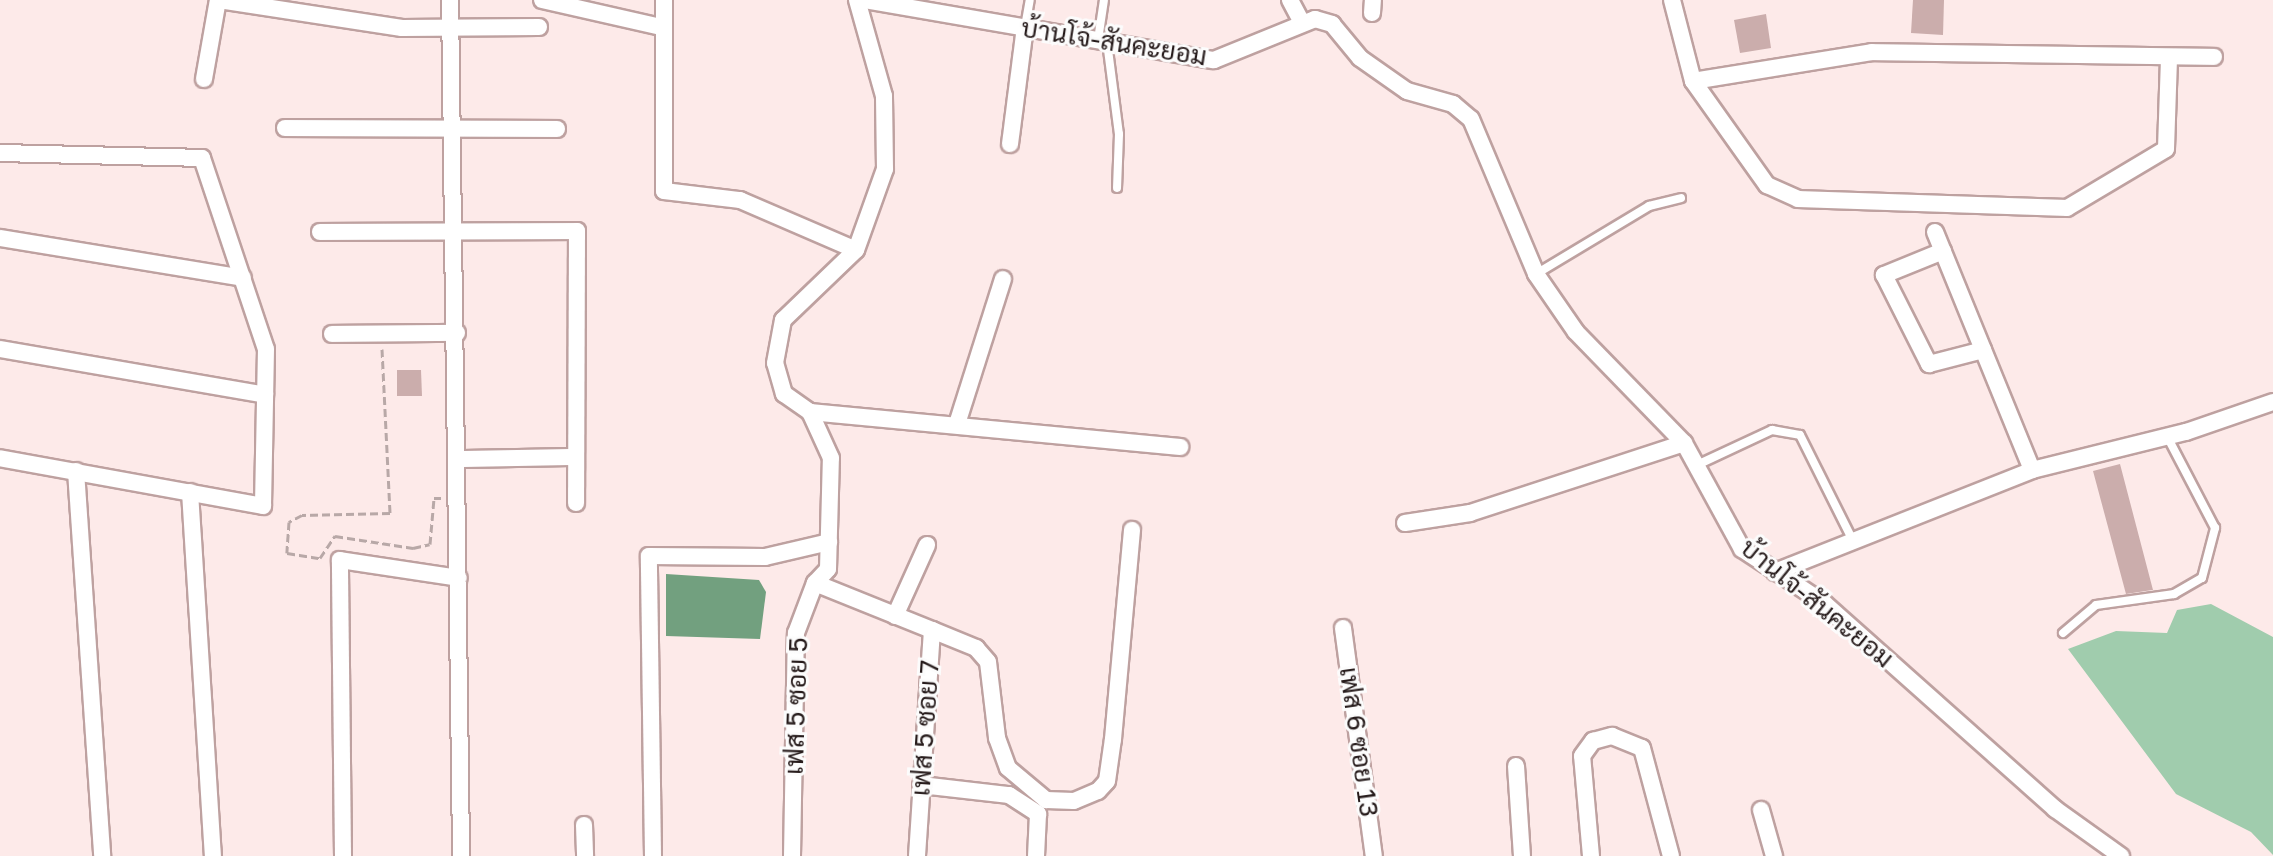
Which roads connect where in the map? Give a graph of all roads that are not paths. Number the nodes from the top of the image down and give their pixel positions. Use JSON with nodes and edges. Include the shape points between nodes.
{"nodes":[{"id":1,"x":218,"y":0,"type":"edge"},
{"id":2,"x":450,"y":0,"type":"edge"},
{"id":3,"x":542,"y":0,"type":"edge"},
{"id":4,"x":664,"y":0,"type":"edge"},
{"id":5,"x":857,"y":0,"type":"edge"},
{"id":6,"x":865,"y":0,"type":"edge"},
{"id":7,"x":1030,"y":0,"type":"edge"},
{"id":8,"x":1104,"y":0,"type":"edge"},
{"id":9,"x":1290,"y":0,"type":"edge"},
{"id":10,"x":1672,"y":0,"type":"edge"},
{"id":11,"x":1302,"y":23,"type":"junction"},
{"id":12,"x":453,"y":26,"type":"junction"},
{"id":13,"x":539,"y":27,"type":"dead end"},
{"id":14,"x":661,"y":27,"type":"junction"},
{"id":15,"x":1025,"y":27,"type":"junction"},
{"id":16,"x":1102,"y":41,"type":"junction"},
{"id":17,"x":2169,"y":57,"type":"junction"},
{"id":18,"x":2214,"y":57,"type":"dead end"},
{"id":19,"x":204,"y":79,"type":"dead end"},
{"id":20,"x":1693,"y":81,"type":"junction"},
{"id":21,"x":285,"y":128,"type":"dead end"},
{"id":22,"x":454,"y":128,"type":"junction"},
{"id":23,"x":557,"y":129,"type":"dead end"},
{"id":24,"x":1010,"y":144,"type":"dead end"},
{"id":25,"x":0,"y":153,"type":"edge"},
{"id":26,"x":1117,"y":188,"type":"dead end"},
{"id":27,"x":1681,"y":198,"type":"dead end"},
{"id":28,"x":455,"y":231,"type":"junction"},
{"id":29,"x":320,"y":232,"type":"dead end"},
{"id":30,"x":1935,"y":232,"type":"dead end"},
{"id":31,"x":0,"y":238,"type":"edge"},
{"id":32,"x":856,"y":250,"type":"junction"},
{"id":33,"x":1943,"y":251,"type":"junction"},
{"id":34,"x":1536,"y":274,"type":"junction"},
{"id":35,"x":243,"y":278,"type":"junction"},
{"id":36,"x":1003,"y":279,"type":"dead end"},
{"id":37,"x":457,"y":333,"type":"junction"},
{"id":38,"x":332,"y":334,"type":"dead end"},
{"id":39,"x":0,"y":349,"type":"edge"},
{"id":40,"x":1983,"y":350,"type":"junction"},
{"id":41,"x":265,"y":395,"type":"junction"},
{"id":42,"x":2273,"y":402,"type":"edge"},
{"id":43,"x":810,"y":412,"type":"junction"},
{"id":44,"x":957,"y":424,"type":"junction"},
{"id":45,"x":2167,"y":436,"type":"junction"},
{"id":46,"x":1684,"y":443,"type":"junction"},
{"id":47,"x":1180,"y":447,"type":"dead end"},
{"id":48,"x":576,"y":457,"type":"junction"},
{"id":49,"x":0,"y":458,"type":"edge"},
{"id":50,"x":458,"y":459,"type":"junction"},
{"id":51,"x":1696,"y":465,"type":"junction"},
{"id":52,"x":2032,"y":470,"type":"junction"},
{"id":53,"x":76,"y":471,"type":"junction"},
{"id":54,"x":190,"y":492,"type":"junction"},
{"id":55,"x":576,"y":503,"type":"dead end"},
{"id":56,"x":1405,"y":523,"type":"dead end"},
{"id":57,"x":1132,"y":530,"type":"dead end"},
{"id":58,"x":829,"y":542,"type":"junction"},
{"id":59,"x":1854,"y":542,"type":"junction"},
{"id":60,"x":927,"y":545,"type":"dead end"},
{"id":61,"x":1775,"y":572,"type":"junction"},
{"id":62,"x":459,"y":578,"type":"junction"},
{"id":63,"x":815,"y":583,"type":"junction"},
{"id":64,"x":895,"y":616,"type":"junction"},
{"id":65,"x":1343,"y":628,"type":"dead end"},
{"id":66,"x":932,"y":630,"type":"junction"},
{"id":67,"x":2063,"y":633,"type":"dead end"},
{"id":68,"x":1516,"y":766,"type":"dead end"},
{"id":69,"x":921,"y":785,"type":"junction"},
{"id":70,"x":1761,"y":810,"type":"dead end"},
{"id":71,"x":584,"y":825,"type":"dead end"},
{"id":72,"x":102,"y":856,"type":"edge"},
{"id":73,"x":213,"y":856,"type":"edge"},
{"id":74,"x":343,"y":856,"type":"edge"},
{"id":75,"x":461,"y":856,"type":"edge"},
{"id":76,"x":585,"y":856,"type":"edge"},
{"id":77,"x":653,"y":856,"type":"edge"},
{"id":78,"x":792,"y":856,"type":"edge"},
{"id":79,"x":917,"y":856,"type":"edge"},
{"id":80,"x":1036,"y":856,"type":"edge"},
{"id":81,"x":1374,"y":856,"type":"edge"},
{"id":82,"x":1522,"y":856,"type":"edge"},
{"id":83,"x":1591,"y":856,"type":"edge"},
{"id":84,"x":1671,"y":856,"type":"edge"},
{"id":85,"x":1774,"y":856,"type":"edge"},
{"id":86,"x":2121,"y":856,"type":"edge"}],
"edges":[{"from":1,"to":12,"type":"street","via":[[402,28]]},
{"from":1,"to":19,"type":"street"},
{"from":2,"to":12,"type":"street"},
{"from":3,"to":14,"type":"street"},
{"from":4,"to":14,"type":"street"},
{"from":5,"to":32,"type":"street","name":"เฟส 5 ซอย 5","via":[[884,96],[887,132],[885,169]]},
{"from":6,"to":15,"type":"street","name":"บ้านโจ้-สันคะยอม"},
{"from":7,"to":15,"type":"lane"},
{"from":8,"to":16,"type":"lane"},
{"from":9,"to":11,"type":"street"},
{"from":10,"to":20,"type":"street"},
{"from":11,"to":16,"type":"street","name":"บ้านโจ้-สันคะยอม","via":[[1233,58],[1214,60]]},
{"from":11,"to":34,"type":"street","name":"บ้านโจ้-สันคะยอม","via":[[1332,24],[1360,58],[1407,91],[1453,104],[1471,119]]},
{"from":12,"to":13,"type":"street"},
{"from":12,"to":22,"type":"street"},
{"from":14,"to":32,"type":"street","via":[[664,191],[740,200]]},
{"from":15,"to":16,"type":"street","name":"บ้านโจ้-สันคะยอม"},
{"from":15,"to":24,"type":"street"},
{"from":16,"to":26,"type":"lane","via":[[1119,134]]},
{"from":17,"to":18,"type":"street"},
{"from":17,"to":20,"type":"street","via":[[1872,52]]},
{"from":17,"to":20,"type":"street","via":[[2166,149],[2067,208],[1798,199],[1767,185]]},
{"from":21,"to":22,"type":"street"},
{"from":22,"to":23,"type":"street"},
{"from":22,"to":28,"type":"street"},
{"from":25,"to":35,"type":"street","via":[[202,158]]},
{"from":27,"to":34,"type":"lane","via":[[1649,206]]},
{"from":28,"to":29,"type":"street"},
{"from":28,"to":37,"type":"street"},
{"from":28,"to":48,"type":"street","via":[[577,231]]},
{"from":30,"to":33,"type":"street"},
{"from":31,"to":35,"type":"street"},
{"from":32,"to":43,"type":"street","name":"เฟส 5 ซอย 5","via":[[783,320],[775,363],[784,394]]},
{"from":33,"to":40,"type":"street"},
{"from":33,"to":40,"type":"street","via":[[1884,275],[1929,364]]},
{"from":34,"to":46,"type":"street","name":"บ้านโจ้-สันคะยอม","via":[[1576,332]]},
{"from":35,"to":41,"type":"street","via":[[266,349]]},
{"from":36,"to":44,"type":"street"},
{"from":37,"to":38,"type":"street"},
{"from":37,"to":50,"type":"street"},
{"from":39,"to":41,"type":"street"},
{"from":40,"to":52,"type":"street"},
{"from":41,"to":54,"type":"street","via":[[263,506]]},
{"from":42,"to":45,"type":"street"},
{"from":43,"to":44,"type":"street"},
{"from":43,"to":58,"type":"street","name":"เฟส 5 ซอย 5","via":[[831,458]]},
{"from":44,"to":47,"type":"street"},
{"from":45,"to":52,"type":"street"},
{"from":45,"to":67,"type":"lane","via":[[2215,528],[2202,578],[2174,594],[2096,605]]},
{"from":46,"to":51,"type":"street","name":"บ้านโจ้-สันคะยอม"},
{"from":46,"to":56,"type":"street","via":[[1470,513]]},
{"from":48,"to":50,"type":"street"},
{"from":48,"to":55,"type":"street"},
{"from":49,"to":53,"type":"street"},
{"from":50,"to":62,"type":"street"},
{"from":51,"to":59,"type":"lane","via":[[1772,430],[1800,435]]},
{"from":51,"to":61,"type":"street","name":"บ้านโจ้-สันคะยอม","via":[[1742,549]]},
{"from":52,"to":59,"type":"street"},
{"from":53,"to":54,"type":"street"},
{"from":53,"to":72,"type":"street"},
{"from":54,"to":73,"type":"street"},
{"from":57,"to":66,"type":"street","via":[[1113,739],[1107,781],[1098,791],[1074,801],[1046,800],[1008,768],[997,738],[988,662],[976,648]]},
{"from":58,"to":63,"type":"street","name":"เฟส 5 ซอย 5","via":[[828,569]]},
{"from":58,"to":77,"type":"street","via":[[765,557],[649,556]]},
{"from":59,"to":61,"type":"street"},
{"from":60,"to":64,"type":"street"},
{"from":61,"to":86,"type":"street","name":"บ้านโจ้-สันคะยอม","via":[[1824,603],[2055,809]]},
{"from":62,"to":74,"type":"street","via":[[340,560]]},
{"from":62,"to":75,"type":"street"},
{"from":63,"to":64,"type":"street","name":"เฟส 5 ซอย 7"},
{"from":63,"to":78,"type":"street","name":"เฟส 5 ซอย 5","via":[[796,633]]},
{"from":64,"to":66,"type":"street","name":"เฟส 5 ซอย 7"},
{"from":65,"to":81,"type":"street","name":"เฟส 6 ซอย 13"},
{"from":66,"to":69,"type":"street","name":"เฟส 5 ซอย 7"},
{"from":68,"to":82,"type":"street"},
{"from":69,"to":79,"type":"street","name":"เฟส 5 ซอย 7"},
{"from":69,"to":80,"type":"street","via":[[1009,795],[1038,814]]},
{"from":70,"to":85,"type":"street"},
{"from":71,"to":76,"type":"street"},
{"from":83,"to":84,"type":"street","via":[[1582,756],[1593,741],[1612,736],[1642,748]]}]}
